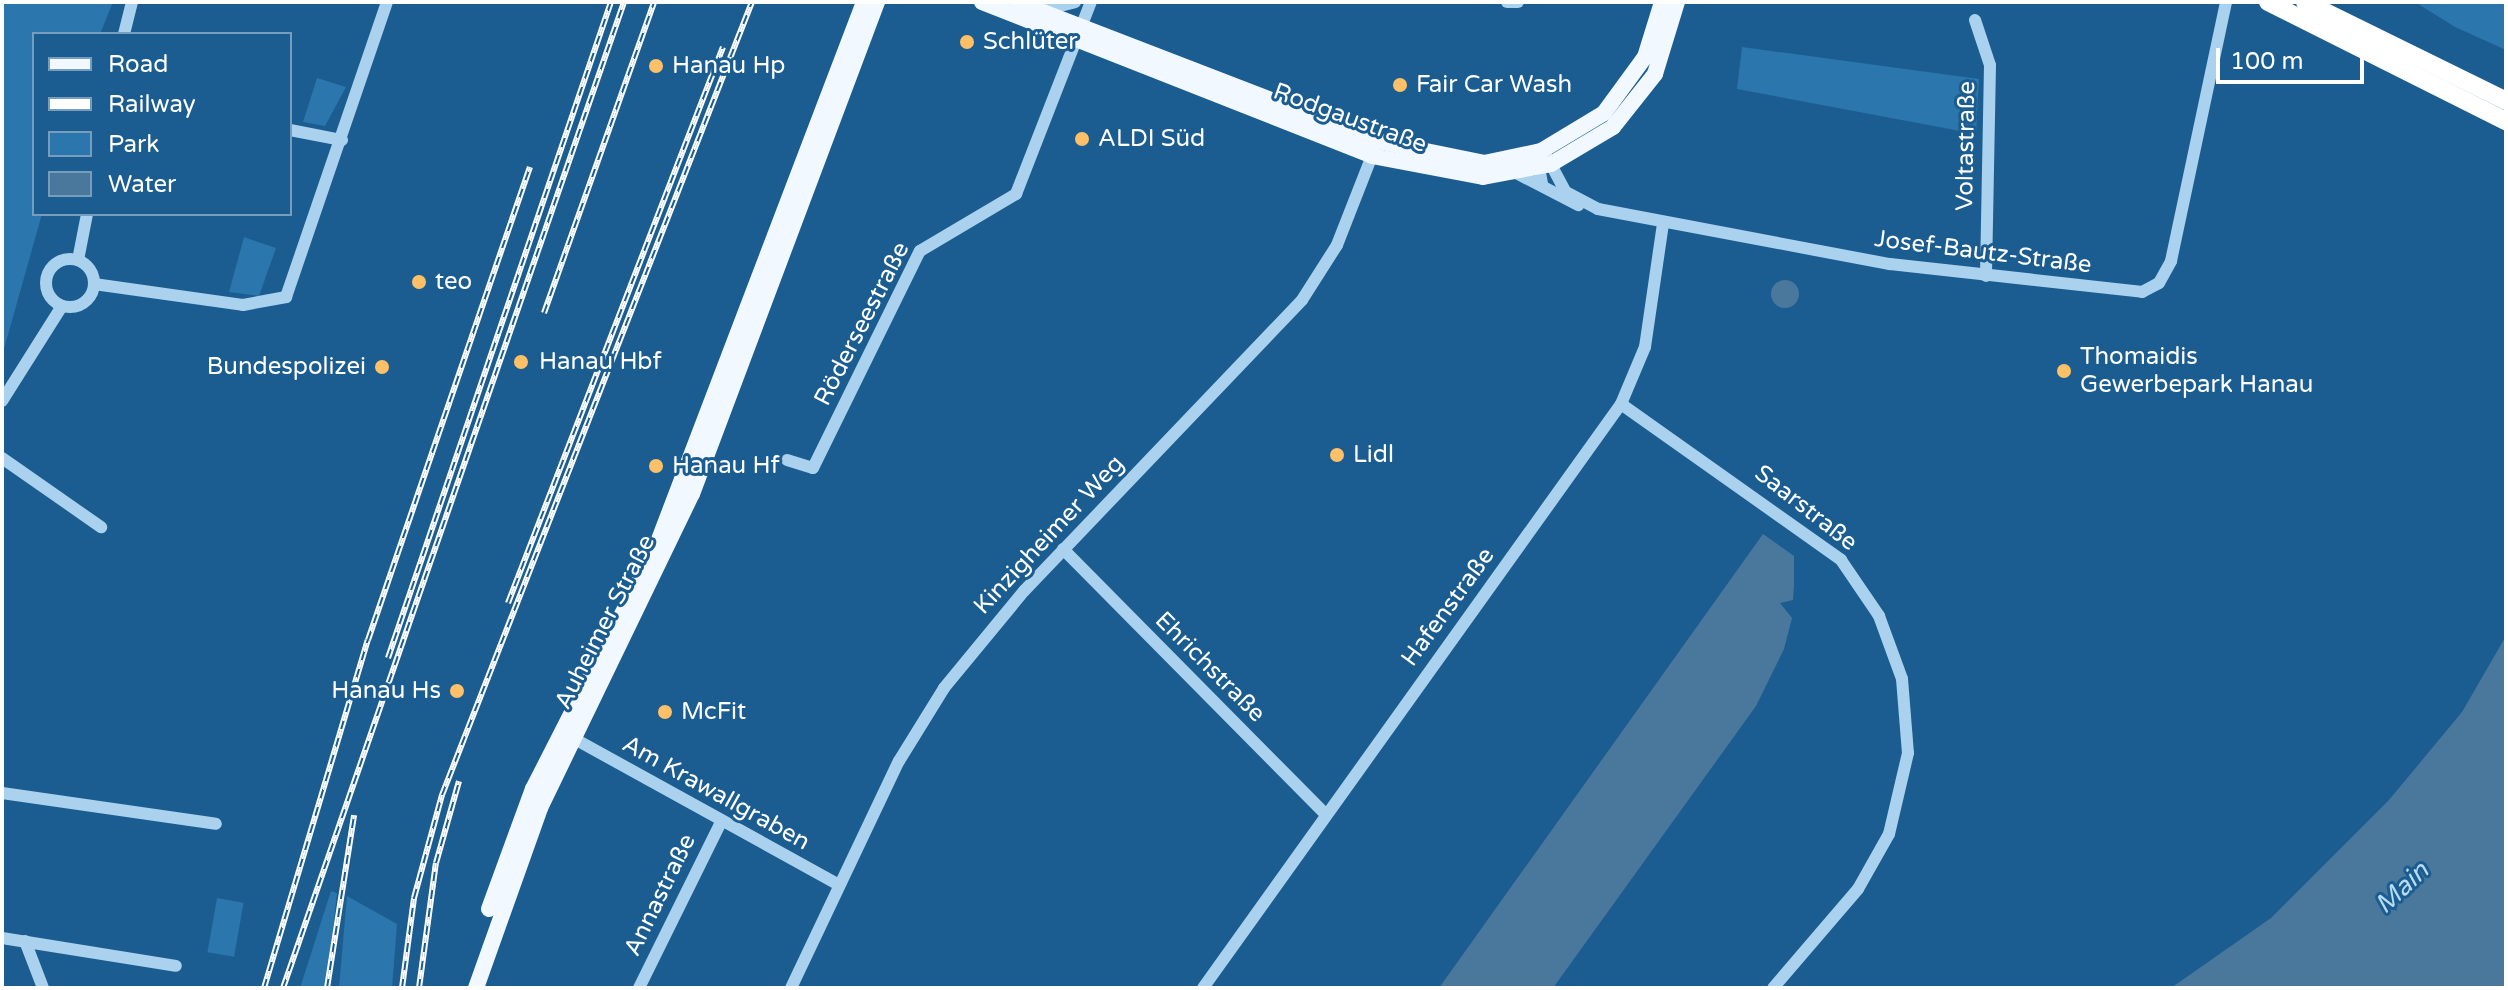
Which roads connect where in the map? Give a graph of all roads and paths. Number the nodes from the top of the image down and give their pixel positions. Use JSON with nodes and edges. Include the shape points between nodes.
{"nodes":[{"id":1,"x":132,"y":2,"type":"edge"},
{"id":2,"x":387,"y":2,"type":"edge"},
{"id":3,"x":864,"y":2,"type":"edge"},
{"id":4,"x":877,"y":2,"type":"edge"},
{"id":5,"x":982,"y":2,"type":"edge"},
{"id":6,"x":1017,"y":2,"type":"edge"},
{"id":7,"x":1075,"y":2,"type":"edge"},
{"id":8,"x":1091,"y":2,"type":"edge"},
{"id":9,"x":1507,"y":2,"type":"edge"},
{"id":10,"x":1518,"y":2,"type":"edge"},
{"id":11,"x":1662,"y":2,"type":"edge"},
{"id":12,"x":1677,"y":2,"type":"edge"},
{"id":13,"x":2226,"y":2,"type":"edge"},
{"id":14,"x":2268,"y":2,"type":"edge"},
{"id":15,"x":2305,"y":2,"type":"edge"},
{"id":16,"x":1037,"y":10,"type":"junction"},
{"id":17,"x":1975,"y":20,"type":"dead end"},
{"id":18,"x":124,"y":32,"type":"edge"},
{"id":19,"x":1078,"y":34,"type":"junction"},
{"id":20,"x":2506,"y":101,"type":"edge"},
{"id":21,"x":2506,"y":121,"type":"edge"},
{"id":22,"x":292,"y":130,"type":"edge"},
{"id":23,"x":342,"y":140,"type":"junction"},
{"id":24,"x":1375,"y":149,"type":"junction"},
{"id":25,"x":1543,"y":167,"type":"junction"},
{"id":26,"x":1594,"y":208,"type":"junction"},
{"id":27,"x":87,"y":216,"type":"edge"},
{"id":28,"x":1663,"y":223,"type":"junction"},
{"id":29,"x":78,"y":260,"type":"junction"},
{"id":30,"x":768,"y":274,"type":"junction"},
{"id":31,"x":1986,"y":276,"type":"junction"},
{"id":32,"x":94,"y":284,"type":"junction"},
{"id":33,"x":62,"y":306,"type":"junction"},
{"id":34,"x":2,"y":401,"type":"edge"},
{"id":35,"x":1621,"y":404,"type":"junction"},
{"id":36,"x":2,"y":458,"type":"edge"},
{"id":37,"x":787,"y":460,"type":"dead end"},
{"id":38,"x":101,"y":527,"type":"dead end"},
{"id":39,"x":1063,"y":549,"type":"junction"},
{"id":40,"x":573,"y":738,"type":"junction"},
{"id":41,"x":2,"y":793,"type":"edge"},
{"id":42,"x":1326,"y":815,"type":"junction"},
{"id":43,"x":721,"y":822,"type":"junction"},
{"id":44,"x":216,"y":824,"type":"dead end"},
{"id":45,"x":839,"y":885,"type":"junction"},
{"id":46,"x":2,"y":938,"type":"edge"},
{"id":47,"x":25,"y":941,"type":"junction"},
{"id":48,"x":176,"y":966,"type":"dead end"},
{"id":49,"x":43,"y":988,"type":"edge"},
{"id":50,"x":468,"y":988,"type":"edge"},
{"id":51,"x":476,"y":988,"type":"edge"},
{"id":52,"x":639,"y":988,"type":"edge"},
{"id":53,"x":791,"y":988,"type":"edge"},
{"id":54,"x":1203,"y":988,"type":"edge"},
{"id":55,"x":1773,"y":988,"type":"edge"}],
"edges":[{"from":1,"to":18,"type":"street"},
{"from":2,"to":23,"type":"street"},
{"from":3,"to":30,"type":"main road","name":"Auheimer Straße"},
{"from":4,"to":30,"type":"main road","name":"Auheimer Straße"},
{"from":5,"to":19,"type":"main road","name":"Rodgaustraße"},
{"from":6,"to":16,"type":"main road","name":"Rodgaustraße"},
{"from":7,"to":16,"type":"street"},
{"from":8,"to":19,"type":"street"},
{"from":9,"to":10,"type":"street"},
{"from":11,"to":25,"type":"main road","name":"Rodgaustraße","via":[[1651,45],[1617,101]]},
{"from":12,"to":25,"type":"main road","name":"Rodgaustraße","via":[[1664,57],[1628,113]]},
{"from":13,"to":31,"type":"street","name":"Josef-Bautz-Straße","via":[[2163,279],[2134,292]]},
{"from":14,"to":21,"type":"highway"},
{"from":15,"to":20,"type":"highway"},
{"from":16,"to":19,"type":"main road","name":"Rodgaustraße"},
{"from":17,"to":31,"type":"street","name":"Voltastraße","via":[[1990,65]]},
{"from":19,"to":24,"type":"main road","name":"Rodgaustraße"},
{"from":19,"to":37,"type":"street","name":"Röderseestraße","via":[[1016,194],[920,251],[813,468]]},
{"from":22,"to":23,"type":"street"},
{"from":23,"to":32,"type":"street","via":[[286,297],[269,305]]},
{"from":24,"to":25,"type":"main road","name":"Rodgaustraße"},
{"from":24,"to":25,"type":"main road","name":"Rodgaustraße","via":[[1450,175],[1518,174]]},
{"from":24,"to":39,"type":"street","name":"Kinzigheimer Weg","via":[[1337,245],[1302,300]]},
{"from":25,"to":26,"type":"street","name":"Josef-Bautz-Straße","via":[[1566,192]]},
{"from":25,"to":26,"type":"street","via":[[1557,198]]},
{"from":26,"to":28,"type":"street","name":"Josef-Bautz-Straße"},
{"from":27,"to":29,"type":"street"},
{"from":28,"to":31,"type":"street","name":"Josef-Bautz-Straße"},
{"from":28,"to":35,"type":"street","name":"Hafenstraße","via":[[1648,335]]},
{"from":29,"to":32,"type":"street"},
{"from":29,"to":33,"type":"street","via":[[61,261],[48,273],[47,289]]},
{"from":30,"to":40,"type":"main road","name":"Auheimer Straße","via":[[671,546]]},
{"from":30,"to":50,"type":"main road","name":"Auheimer Straße","via":[[655,550],[514,834]]},
{"from":32,"to":33,"type":"street","via":[[83,303]]},
{"from":33,"to":34,"type":"street"},
{"from":35,"to":42,"type":"street","name":"Hafenstraße"},
{"from":35,"to":55,"type":"street","name":"Saarstraße","via":[[1841,560],[1879,616],[1902,679],[1908,753],[1889,834],[1858,889]]},
{"from":36,"to":38,"type":"street"},
{"from":39,"to":42,"type":"street","name":"Ehrichstraße"},
{"from":39,"to":45,"type":"street","name":"Kinzigheimer Weg","via":[[928,710]]},
{"from":40,"to":43,"type":"street","name":"Am Krawallgraben"},
{"from":40,"to":51,"type":"main road","name":"Auheimer Straße","via":[[517,863]]},
{"from":41,"to":44,"type":"street"},
{"from":42,"to":54,"type":"street","name":"Hafenstraße"},
{"from":43,"to":45,"type":"street","name":"Am Krawallgraben"},
{"from":43,"to":52,"type":"street","name":"Annastraße"},
{"from":45,"to":53,"type":"street","name":"Kinzigheimer Weg"},
{"from":46,"to":47,"type":"street"},
{"from":47,"to":48,"type":"street"},
{"from":47,"to":49,"type":"street"}]}
